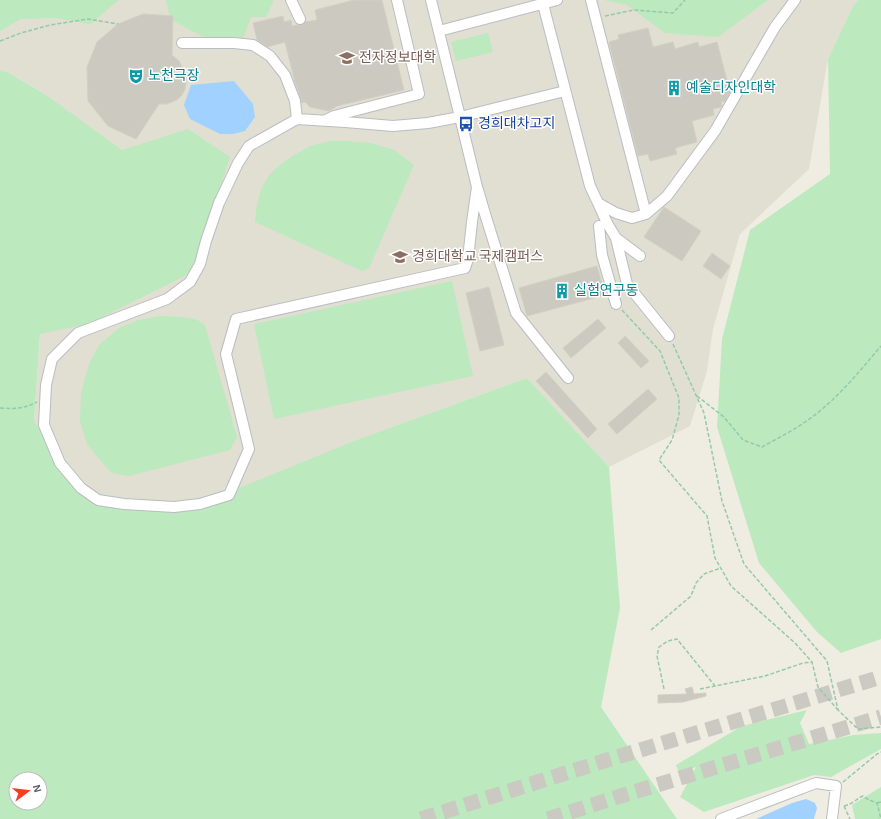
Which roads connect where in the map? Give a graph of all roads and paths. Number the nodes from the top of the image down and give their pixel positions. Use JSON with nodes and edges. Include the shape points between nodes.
{"nodes":[{"id":1,"x":291,"y":0,"type":"edge"},
{"id":2,"x":397,"y":0,"type":"edge"},
{"id":3,"x":431,"y":0,"type":"edge"},
{"id":4,"x":557,"y":0,"type":"edge"},
{"id":5,"x":591,"y":0,"type":"edge"},
{"id":6,"x":684,"y":0,"type":"edge"},
{"id":7,"x":795,"y":0,"type":"edge"},
{"id":8,"x":543,"y":4,"type":"junction"},
{"id":9,"x":300,"y":19,"type":"dead end"},
{"id":10,"x":596,"y":20,"type":"junction"},
{"id":11,"x":118,"y":24,"type":"dead end"},
{"id":12,"x":439,"y":31,"type":"junction"},
{"id":13,"x":0,"y":41,"type":"edge"},
{"id":14,"x":182,"y":43,"type":"dead end"},
{"id":15,"x":565,"y":91,"type":"junction"},
{"id":16,"x":460,"y":117,"type":"junction"},
{"id":17,"x":297,"y":119,"type":"junction"},
{"id":18,"x":324,"y":121,"type":"junction"},
{"id":19,"x":477,"y":187,"type":"junction"},
{"id":20,"x":598,"y":204,"type":"junction"},
{"id":21,"x":646,"y":214,"type":"junction"},
{"id":22,"x":599,"y":226,"type":"dead end"},
{"id":23,"x":616,"y":238,"type":"junction"},
{"id":24,"x":640,"y":256,"type":"dead end"},
{"id":25,"x":616,"y":304,"type":"joint"},
{"id":26,"x":669,"y":336,"type":"joint"},
{"id":27,"x":881,"y":346,"type":"edge"},
{"id":28,"x":568,"y":378,"type":"dead end"},
{"id":29,"x":696,"y":395,"type":"junction"},
{"id":30,"x":45,"y":398,"type":"junction"},
{"id":31,"x":0,"y":408,"type":"edge"},
{"id":32,"x":721,"y":568,"type":"junction"},
{"id":33,"x":650,"y":630,"type":"dead end"},
{"id":34,"x":812,"y":662,"type":"junction"},
{"id":35,"x":715,"y":686,"type":"junction"},
{"id":36,"x":664,"y":689,"type":"dead end"},
{"id":37,"x":700,"y":689,"type":"dead end"},
{"id":38,"x":838,"y":710,"type":"junction"},
{"id":39,"x":881,"y":727,"type":"edge"},
{"id":40,"x":881,"y":752,"type":"edge"},
{"id":41,"x":836,"y":786,"type":"junction"},
{"id":42,"x":881,"y":802,"type":"edge"},
{"id":43,"x":876,"y":803,"type":"junction"},
{"id":44,"x":721,"y":819,"type":"edge"},
{"id":45,"x":832,"y":819,"type":"edge"},
{"id":46,"x":850,"y":819,"type":"edge"},
{"id":47,"x":881,"y":819,"type":"edge"}],
"edges":[{"from":1,"to":9,"type":"street"},
{"from":2,"to":18,"type":"street","via":[[419,94],[334,116]]},
{"from":3,"to":12,"type":"street"},
{"from":4,"to":8,"type":"street"},
{"from":5,"to":10,"type":"street"},
{"from":6,"to":10,"type":"path","via":[[673,13],[634,10]]},
{"from":7,"to":21,"type":"street","via":[[775,27],[714,130],[667,196]]},
{"from":8,"to":12,"type":"street"},
{"from":8,"to":15,"type":"street"},
{"from":10,"to":21,"type":"street"},
{"from":11,"to":13,"type":"path","via":[[88,18],[50,25]]},
{"from":12,"to":16,"type":"street"},
{"from":14,"to":17,"type":"street","via":[[253,45],[270,56],[285,75],[295,101]]},
{"from":15,"to":16,"type":"street"},
{"from":15,"to":20,"type":"street","via":[[590,186]]},
{"from":16,"to":18,"type":"street","via":[[428,124],[393,126]]},
{"from":16,"to":19,"type":"street"},
{"from":17,"to":18,"type":"street"},
{"from":17,"to":30,"type":"street","via":[[249,146],[219,203],[200,264],[190,282],[166,299],[78,333],[52,359]]},
{"from":19,"to":28,"type":"street","via":[[516,313]]},
{"from":19,"to":30,"type":"street","via":[[465,268],[236,319],[226,354],[249,449],[230,495],[200,504],[174,507],[98,500],[81,488],[60,463],[44,425]]},
{"from":20,"to":21,"type":"street","via":[[632,218]]},
{"from":20,"to":23,"type":"street"},
{"from":22,"to":25,"type":"street","via":[[602,255]]},
{"from":23,"to":24,"type":"street"},
{"from":23,"to":26,"type":"street","via":[[627,284]]},
{"from":25,"to":32,"type":"path","via":[[660,351],[679,398],[679,415],[672,440],[659,460],[707,516],[715,558]]},
{"from":26,"to":29,"type":"path"},
{"from":27,"to":29,"type":"path","via":[[833,400],[805,423],[762,447],[743,440],[724,417]]},
{"from":29,"to":38,"type":"path","via":[[704,413],[722,501],[744,564],[827,661]]},
{"from":30,"to":31,"type":"path","via":[[26,408]]},
{"from":32,"to":33,"type":"path","via":[[704,574],[696,583],[691,596]]},
{"from":32,"to":34,"type":"path","via":[[731,586],[795,643]]},
{"from":34,"to":35,"type":"path","via":[[765,676]]},
{"from":34,"to":38,"type":"path","via":[[818,687]]},
{"from":35,"to":36,"type":"path","via":[[677,639],[659,647],[657,656]]},
{"from":35,"to":37,"type":"path"},
{"from":38,"to":39,"type":"path","via":[[858,729]]},
{"from":40,"to":41,"type":"path"},
{"from":41,"to":44,"type":"street","via":[[816,783]]},
{"from":41,"to":45,"type":"street"},
{"from":42,"to":43,"type":"path"},
{"from":43,"to":46,"type":"path","via":[[863,796],[844,806]]},
{"from":43,"to":47,"type":"path"}]}
